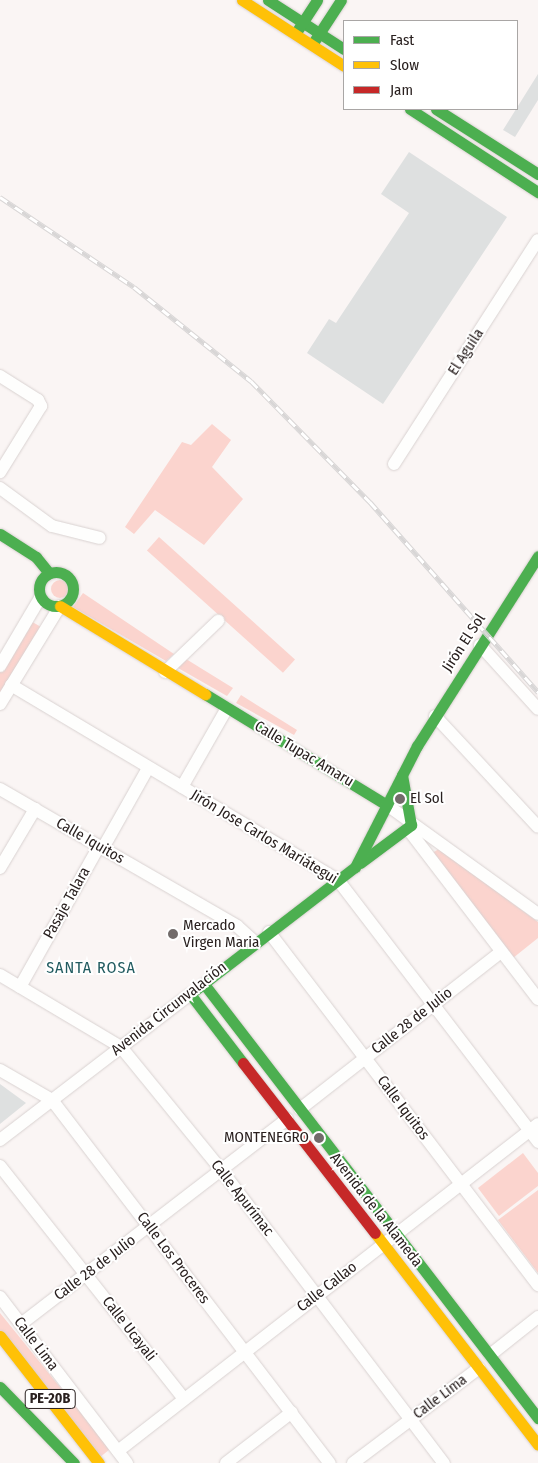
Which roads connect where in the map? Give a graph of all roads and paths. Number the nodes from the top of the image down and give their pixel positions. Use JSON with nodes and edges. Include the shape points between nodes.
{"nodes":[{"id":1,"x":242,"y":0,"type":"edge"},
{"id":2,"x":268,"y":0,"type":"edge"},
{"id":3,"x":317,"y":0,"type":"edge"},
{"id":4,"x":341,"y":0,"type":"edge"},
{"id":5,"x":303,"y":22,"type":"junction"},
{"id":6,"x":319,"y":33,"type":"junction"},
{"id":7,"x":295,"y":34,"type":"junction"},
{"id":8,"x":312,"y":45,"type":"junction"},
{"id":9,"x":343,"y":48,"type":"edge"},
{"id":10,"x":343,"y":65,"type":"edge"},
{"id":11,"x":412,"y":110,"type":"edge"},
{"id":12,"x":438,"y":110,"type":"edge"},
{"id":13,"x":538,"y":174,"type":"edge"},
{"id":14,"x":538,"y":192,"type":"edge"},
{"id":15,"x":538,"y":240,"type":"edge"},
{"id":16,"x":0,"y":376,"type":"edge"},
{"id":17,"x":394,"y":464,"type":"dead end"},
{"id":18,"x":0,"y":472,"type":"edge"},
{"id":19,"x":0,"y":488,"type":"edge"},
{"id":20,"x":0,"y":534,"type":"edge"},
{"id":21,"x":100,"y":538,"type":"dead end"},
{"id":22,"x":538,"y":556,"type":"edge"},
{"id":23,"x":49,"y":573,"type":"junction"},
{"id":24,"x":40,"y":598,"type":"junction"},
{"id":25,"x":60,"y":606,"type":"junction"},
{"id":26,"x":218,"y":621,"type":"dead end"},
{"id":27,"x":480,"y":645,"type":"junction"},
{"id":28,"x":0,"y":666,"type":"edge"},
{"id":29,"x":165,"y":672,"type":"junction"},
{"id":30,"x":11,"y":686,"type":"junction"},
{"id":31,"x":0,"y":704,"type":"edge"},
{"id":32,"x":227,"y":708,"type":"junction"},
{"id":33,"x":538,"y":709,"type":"edge"},
{"id":34,"x":435,"y":716,"type":"junction"},
{"id":35,"x":417,"y":746,"type":"junction"},
{"id":36,"x":148,"y":768,"type":"junction"},
{"id":37,"x":402,"y":775,"type":"junction"},
{"id":38,"x":356,"y":786,"type":"junction"},
{"id":39,"x":182,"y":787,"type":"junction"},
{"id":40,"x":0,"y":788,"type":"edge"},
{"id":41,"x":387,"y":805,"type":"junction"},
{"id":42,"x":35,"y":809,"type":"junction"},
{"id":43,"x":410,"y":825,"type":"junction"},
{"id":44,"x":538,"y":827,"type":"edge"},
{"id":45,"x":101,"y":847,"type":"junction"},
{"id":46,"x":355,"y":867,"type":"junction"},
{"id":47,"x":0,"y":868,"type":"edge"},
{"id":48,"x":338,"y":880,"type":"junction"},
{"id":49,"x":538,"y":914,"type":"edge"},
{"id":50,"x":269,"y":932,"type":"junction"},
{"id":51,"x":256,"y":942,"type":"junction"},
{"id":52,"x":501,"y":952,"type":"junction"},
{"id":53,"x":0,"y":975,"type":"edge"},
{"id":54,"x":204,"y":984,"type":"junction"},
{"id":55,"x":20,"y":987,"type":"junction"},
{"id":56,"x":190,"y":994,"type":"junction"},
{"id":57,"x":538,"y":999,"type":"edge"},
{"id":58,"x":432,"y":1005,"type":"junction"},
{"id":59,"x":121,"y":1047,"type":"junction"},
{"id":60,"x":365,"y":1058,"type":"junction"},
{"id":61,"x":0,"y":1070,"type":"edge"},
{"id":62,"x":52,"y":1100,"type":"junction"},
{"id":63,"x":300,"y":1110,"type":"junction"},
{"id":64,"x":287,"y":1119,"type":"junction"},
{"id":65,"x":534,"y":1127,"type":"edge"},
{"id":66,"x":0,"y":1140,"type":"edge"},
{"id":67,"x":538,"y":1142,"type":"edge"},
{"id":68,"x":0,"y":1166,"type":"edge"},
{"id":69,"x":222,"y":1171,"type":"junction"},
{"id":70,"x":461,"y":1183,"type":"junction"},
{"id":71,"x":150,"y":1227,"type":"junction"},
{"id":72,"x":396,"y":1233,"type":"junction"},
{"id":73,"x":383,"y":1244,"type":"junction"},
{"id":74,"x":86,"y":1274,"type":"junction"},
{"id":75,"x":538,"y":1285,"type":"edge"},
{"id":76,"x":316,"y":1296,"type":"junction"},
{"id":77,"x":0,"y":1297,"type":"edge"},
{"id":78,"x":538,"y":1317,"type":"edge"},
{"id":79,"x":20,"y":1324,"type":"junction"},
{"id":80,"x":0,"y":1336,"type":"edge"},
{"id":81,"x":244,"y":1351,"type":"junction"},
{"id":82,"x":490,"y":1355,"type":"junction"},
{"id":83,"x":478,"y":1368,"type":"junction"},
{"id":84,"x":0,"y":1387,"type":"edge"},
{"id":85,"x":184,"y":1399,"type":"junction"},
{"id":86,"x":39,"y":1408,"type":"dead end"},
{"id":87,"x":292,"y":1412,"type":"junction"},
{"id":88,"x":538,"y":1418,"type":"edge"},
{"id":89,"x":410,"y":1419,"type":"junction"},
{"id":90,"x":538,"y":1445,"type":"edge"},
{"id":91,"x":118,"y":1451,"type":"junction"},
{"id":92,"x":74,"y":1463,"type":"edge"},
{"id":93,"x":81,"y":1463,"type":"edge"},
{"id":94,"x":99,"y":1463,"type":"edge"},
{"id":95,"x":127,"y":1463,"type":"edge"},
{"id":96,"x":226,"y":1463,"type":"edge"},
{"id":97,"x":330,"y":1463,"type":"edge"},
{"id":98,"x":353,"y":1463,"type":"edge"},
{"id":99,"x":444,"y":1463,"type":"edge"}],
"edges":[{"from":1,"to":7,"type":"main road"},
{"from":2,"to":5,"type":"main road"},
{"from":3,"to":5,"type":"main road"},
{"from":4,"to":6,"type":"main road"},
{"from":5,"to":6,"type":"main road"},
{"from":5,"to":7,"type":"main road"},
{"from":6,"to":8,"type":"main road"},
{"from":6,"to":9,"type":"main road"},
{"from":7,"to":8,"type":"main road"},
{"from":8,"to":10,"type":"main road"},
{"from":11,"to":14,"type":"main road"},
{"from":12,"to":13,"type":"main road"},
{"from":15,"to":17,"type":"street","name":"El Aguila"},
{"from":16,"to":18,"type":"street","via":[[38,400],[41,406]]},
{"from":19,"to":21,"type":"street","via":[[52,526]]},
{"from":20,"to":23,"type":"main road","via":[[36,557]]},
{"from":22,"to":27,"type":"main road","name":"Jirón El Sol"},
{"from":23,"to":24,"type":"main road","via":[[40,581]]},
{"from":23,"to":25,"type":"main road","via":[[60,572],[72,583],[71,597]]},
{"from":24,"to":25,"type":"main road","via":[[49,605]]},
{"from":24,"to":28,"type":"street"},
{"from":25,"to":29,"type":"main road","name":"Calle Tupac Amaru"},
{"from":25,"to":30,"type":"street"},
{"from":26,"to":29,"type":"street"},
{"from":27,"to":33,"type":"street"},
{"from":27,"to":34,"type":"main road","name":"Jirón El Sol"},
{"from":29,"to":32,"type":"main road","name":"Calle Tupac Amaru"},
{"from":30,"to":31,"type":"street"},
{"from":30,"to":36,"type":"street","name":"Jirón Jose Carlos Mariátegui"},
{"from":32,"to":38,"type":"main road","name":"Calle Tupac Amaru"},
{"from":32,"to":39,"type":"street"},
{"from":34,"to":35,"type":"main road","name":"Jirón El Sol"},
{"from":34,"to":44,"type":"street"},
{"from":35,"to":37,"type":"main road","name":"Jirón El Sol"},
{"from":35,"to":38,"type":"main road","name":"Jirón El Sol","via":[[381,784]]},
{"from":36,"to":39,"type":"street","name":"Jirón Jose Carlos Mariátegui"},
{"from":36,"to":45,"type":"street","name":"Pasaje Talara"},
{"from":37,"to":41,"type":"main road","name":"Jirón El Sol"},
{"from":37,"to":43,"type":"main road"},
{"from":38,"to":41,"type":"main road","name":"Calle Tupac Amaru"},
{"from":39,"to":48,"type":"street","name":"Jirón Jose Carlos Mariátegui"},
{"from":40,"to":42,"type":"street","name":"Calle Iquitos"},
{"from":41,"to":43,"type":"street","name":"Calle Tupac Amaru"},
{"from":41,"to":46,"type":"main road","name":"Avenida Circunvalación"},
{"from":42,"to":45,"type":"street","name":"Calle Iquitos"},
{"from":42,"to":47,"type":"street"},
{"from":43,"to":46,"type":"main road"},
{"from":43,"to":49,"type":"street","name":"Calle Tupac Amaru"},
{"from":43,"to":52,"type":"street","name":"Calle Tupac Amaru"},
{"from":45,"to":51,"type":"street","name":"Calle Iquitos","via":[[237,926]]},
{"from":45,"to":55,"type":"street","name":"Pasaje Talara"},
{"from":46,"to":48,"type":"main road","name":"Avenida Circunvalación"},
{"from":48,"to":50,"type":"main road","name":"Avenida Circunvalación"},
{"from":48,"to":58,"type":"street","name":"Jirón Jose Carlos Mariátegui"},
{"from":50,"to":51,"type":"main road","name":"Avenida Circunvalación"},
{"from":50,"to":60,"type":"street","name":"Calle Iquitos"},
{"from":51,"to":54,"type":"main road","name":"Avenida Circunvalación"},
{"from":52,"to":57,"type":"street","name":"Calle Tupac Amaru"},
{"from":52,"to":58,"type":"street","name":"Calle 28 de Julio"},
{"from":53,"to":55,"type":"street","name":"Calle Apurímac"},
{"from":54,"to":56,"type":"main road","name":"Avenida Circunvalación"},
{"from":54,"to":63,"type":"main road","name":"Avenida de la Alameda"},
{"from":55,"to":59,"type":"street","name":"Calle Apurímac"},
{"from":56,"to":59,"type":"street","name":"Avenida Circunvalación"},
{"from":56,"to":64,"type":"main road","name":"Avenida de la Alameda"},
{"from":58,"to":60,"type":"street","name":"Calle 28 de Julio"},
{"from":58,"to":65,"type":"street","name":"Jirón Jose Carlos Mariátegui"},
{"from":59,"to":62,"type":"street","name":"Avenida Circunvalación"},
{"from":59,"to":69,"type":"street","name":"Calle Apurímac"},
{"from":60,"to":63,"type":"street","name":"Calle 28 de Julio"},
{"from":60,"to":70,"type":"street","name":"Calle Iquitos"},
{"from":61,"to":62,"type":"street","name":"Calle Los Proceres"},
{"from":62,"to":66,"type":"street","name":"Avenida Circunvalación"},
{"from":62,"to":71,"type":"street","name":"Calle Los Proceres"},
{"from":63,"to":72,"type":"main road","name":"Avenida de la Alameda"},
{"from":64,"to":69,"type":"street","name":"Calle 28 de Julio"},
{"from":64,"to":73,"type":"main road","name":"Avenida de la Alameda"},
{"from":65,"to":67,"type":"street","name":"Jirón Jose Carlos Mariátegui"},
{"from":65,"to":70,"type":"street","name":"Calle Callao"},
{"from":68,"to":74,"type":"street","name":"Calle Ucayali"},
{"from":69,"to":71,"type":"street","name":"Calle 28 de Julio"},
{"from":69,"to":76,"type":"street","name":"Calle Apurímac"},
{"from":70,"to":72,"type":"street","name":"Calle Callao"},
{"from":70,"to":75,"type":"street","name":"Calle Iquitos"},
{"from":71,"to":74,"type":"street","name":"Calle 28 de Julio"},
{"from":71,"to":81,"type":"street","name":"Calle Los Proceres"},
{"from":72,"to":73,"type":"street","name":"Calle Callao"},
{"from":72,"to":82,"type":"main road","name":"Avenida de la Alameda"},
{"from":73,"to":76,"type":"street","name":"Calle Callao"},
{"from":73,"to":83,"type":"main road","name":"Avenida de la Alameda"},
{"from":74,"to":79,"type":"street","name":"Calle 28 de Julio"},
{"from":74,"to":85,"type":"street","name":"Calle Ucayali"},
{"from":76,"to":81,"type":"street","name":"Calle Callao"},
{"from":76,"to":89,"type":"street","name":"Calle Apurímac"},
{"from":77,"to":79,"type":"street","name":"Calle Lima"},
{"from":78,"to":82,"type":"street"},
{"from":79,"to":91,"type":"street","name":"Calle Lima"},
{"from":80,"to":94,"type":"main road","number":"PE-20B"},
{"from":81,"to":85,"type":"street","name":"Calle Callao"},
{"from":81,"to":87,"type":"street","name":"Calle Los Proceres"},
{"from":82,"to":88,"type":"main road","name":"Avenida de la Alameda"},
{"from":83,"to":89,"type":"street","name":"Calle Lima"},
{"from":83,"to":90,"type":"main road","name":"Avenida de la Alameda"},
{"from":84,"to":92,"type":"main road"},
{"from":85,"to":91,"type":"street","name":"Calle Callao"},
{"from":86,"to":93,"type":"main road","number":"PE-20B"},
{"from":87,"to":96,"type":"street"},
{"from":87,"to":97,"type":"street","name":"Calle Los Proceres"},
{"from":89,"to":98,"type":"street","name":"Calle Lima"},
{"from":89,"to":99,"type":"street","name":"Calle Apurímac"},
{"from":91,"to":95,"type":"street","name":"Calle Lima"}]}
